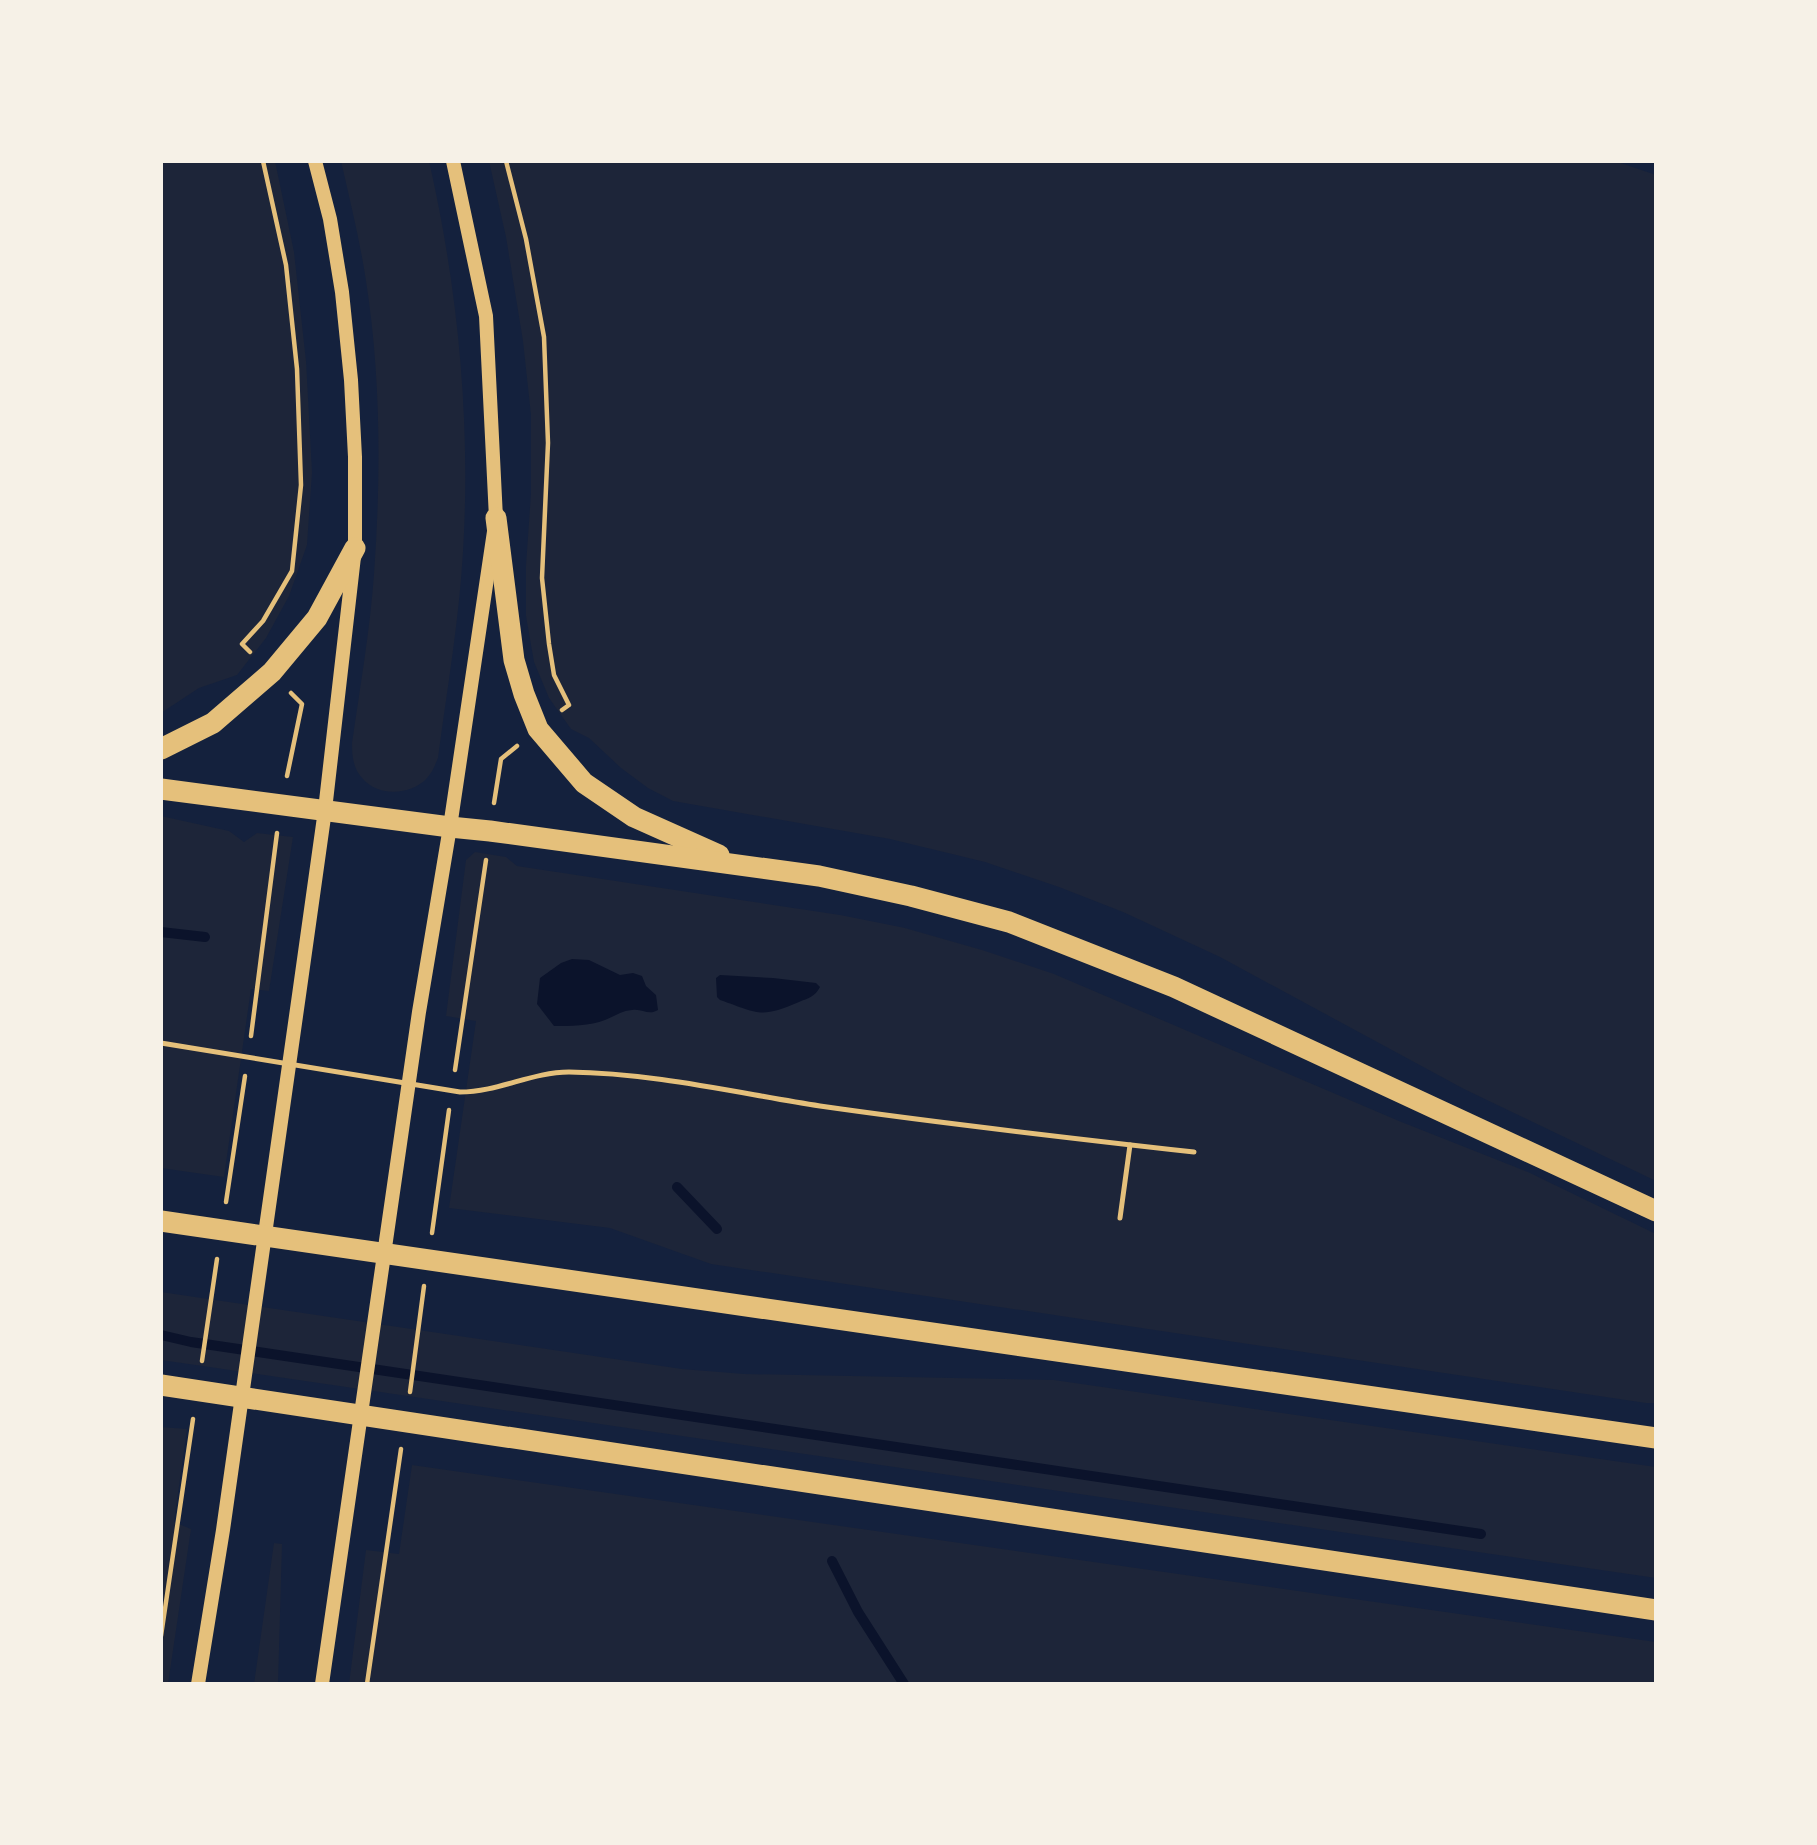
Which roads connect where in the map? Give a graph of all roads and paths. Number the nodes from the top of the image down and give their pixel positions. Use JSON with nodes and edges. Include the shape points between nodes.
{"nodes":[{"id":1,"x":263,"y":161,"type":"edge"},
{"id":2,"x":314,"y":161,"type":"edge"},
{"id":3,"x":453,"y":161,"type":"edge"},
{"id":4,"x":496,"y":518,"type":"junction"},
{"id":5,"x":355,"y":548,"type":"junction"},
{"id":6,"x":272,"y":672,"type":"junction"},
{"id":7,"x":161,"y":749,"type":"edge"},
{"id":8,"x":161,"y":789,"type":"edge"},
{"id":9,"x":281,"y":806,"type":"junction"},
{"id":10,"x":325,"y":810,"type":"junction"},
{"id":11,"x":450,"y":827,"type":"junction"},
{"id":12,"x":740,"y":865,"type":"junction"},
{"id":13,"x":258,"y":990,"type":"dead end"},
{"id":14,"x":161,"y":1043,"type":"edge"},
{"id":15,"x":1130,"y":1145,"type":"junction"},
{"id":16,"x":1194,"y":1152,"type":"dead end"},
{"id":17,"x":1656,"y":1211,"type":"edge"},
{"id":18,"x":1120,"y":1218,"type":"dead end"},
{"id":19,"x":161,"y":1221,"type":"edge"},
{"id":20,"x":161,"y":1385,"type":"edge"},
{"id":21,"x":1656,"y":1438,"type":"edge"},
{"id":22,"x":177,"y":1523,"type":"dead end"},
{"id":23,"x":387,"y":1553,"type":"dead end"},
{"id":24,"x":1656,"y":1610,"type":"edge"},
{"id":25,"x":161,"y":1636,"type":"edge"},
{"id":26,"x":198,"y":1684,"type":"edge"},
{"id":27,"x":322,"y":1684,"type":"edge"},
{"id":28,"x":367,"y":1684,"type":"edge"}],
"edges":[{"from":1,"to":6,"type":"path","via":[[286,265],[297,369],[301,485],[292,571],[263,621],[242,644]]},
{"from":2,"to":5,"type":"main road","via":[[330,219],[351,380]]},
{"from":3,"to":4,"type":"main road","via":[[486,316]]},
{"from":4,"to":11,"type":"main road"},
{"from":4,"to":12,"type":"highway","via":[[514,660],[538,730],[584,783],[634,817]]},
{"from":5,"to":6,"type":"highway","via":[[317,618]]},
{"from":5,"to":10,"type":"main road"},
{"from":6,"to":7,"type":"highway","via":[[213,723]]},
{"from":6,"to":9,"type":"path","via":[[302,704]]},
{"from":8,"to":9,"type":"highway"},
{"from":9,"to":10,"type":"highway"},
{"from":9,"to":13,"type":"path"},
{"from":10,"to":11,"type":"highway"},
{"from":10,"to":26,"type":"main road"},
{"from":11,"to":12,"type":"highway"},
{"from":11,"to":27,"type":"main road"},
{"from":12,"to":17,"type":"highway","via":[[819,876],[1009,922],[1174,987]]},
{"from":14,"to":15,"type":"lane","via":[[460,1092],[484,1091],[553,1073],[642,1077],[942,1124]]},
{"from":15,"to":16,"type":"lane"},
{"from":15,"to":18,"type":"lane"},
{"from":19,"to":21,"type":"highway"},
{"from":20,"to":24,"type":"highway"},
{"from":22,"to":25,"type":"path"},
{"from":23,"to":28,"type":"path"}]}
